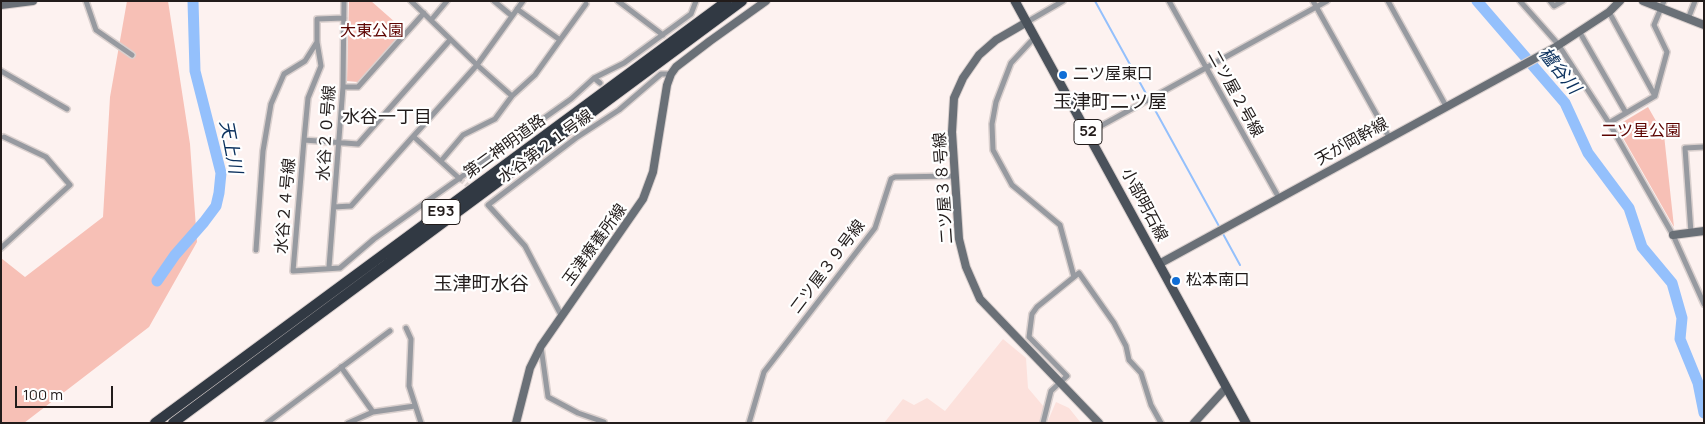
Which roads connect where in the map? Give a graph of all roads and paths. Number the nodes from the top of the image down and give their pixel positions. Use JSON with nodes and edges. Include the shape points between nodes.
{"nodes":[{"id":1,"x":33,"y":1,"type":"edge"},
{"id":2,"x":86,"y":1,"type":"edge"},
{"id":3,"x":344,"y":1,"type":"edge"},
{"id":4,"x":411,"y":1,"type":"edge"},
{"id":5,"x":448,"y":1,"type":"edge"},
{"id":6,"x":494,"y":1,"type":"edge"},
{"id":7,"x":523,"y":1,"type":"edge"},
{"id":8,"x":618,"y":1,"type":"edge"},
{"id":9,"x":696,"y":1,"type":"edge"},
{"id":10,"x":727,"y":1,"type":"edge"},
{"id":11,"x":742,"y":1,"type":"edge"},
{"id":12,"x":766,"y":1,"type":"edge"},
{"id":13,"x":1014,"y":1,"type":"edge"},
{"id":14,"x":1063,"y":1,"type":"edge"},
{"id":15,"x":1169,"y":1,"type":"edge"},
{"id":16,"x":1313,"y":1,"type":"edge"},
{"id":17,"x":1327,"y":1,"type":"edge"},
{"id":18,"x":1388,"y":1,"type":"edge"},
{"id":19,"x":1520,"y":1,"type":"edge"},
{"id":20,"x":1550,"y":1,"type":"edge"},
{"id":21,"x":1563,"y":1,"type":"edge"},
{"id":22,"x":1620,"y":1,"type":"edge"},
{"id":23,"x":1643,"y":1,"type":"edge"},
{"id":24,"x":1695,"y":1,"type":"edge"},
{"id":25,"x":586,"y":4,"type":"dead end"},
{"id":26,"x":1,"y":5,"type":"edge"},
{"id":27,"x":1662,"y":5,"type":"edge"},
{"id":28,"x":1316,"y":7,"type":"junction"},
{"id":29,"x":517,"y":9,"type":"junction"},
{"id":30,"x":1609,"y":12,"type":"junction"},
{"id":31,"x":424,"y":13,"type":"junction"},
{"id":32,"x":512,"y":16,"type":"junction"},
{"id":33,"x":344,"y":18,"type":"junction"},
{"id":34,"x":1688,"y":19,"type":"junction"},
{"id":35,"x":432,"y":20,"type":"junction"},
{"id":36,"x":1027,"y":22,"type":"junction"},
{"id":37,"x":1704,"y":25,"type":"edge"},
{"id":38,"x":1579,"y":31,"type":"junction"},
{"id":39,"x":662,"y":35,"type":"junction"},
{"id":40,"x":1035,"y":37,"type":"junction"},
{"id":41,"x":450,"y":40,"type":"junction"},
{"id":42,"x":560,"y":40,"type":"junction"},
{"id":43,"x":317,"y":42,"type":"junction"},
{"id":44,"x":1556,"y":46,"type":"junction"},
{"id":45,"x":132,"y":55,"type":"dead end"},
{"id":46,"x":477,"y":65,"type":"junction"},
{"id":47,"x":1206,"y":68,"type":"junction"},
{"id":48,"x":1,"y":71,"type":"edge"},
{"id":49,"x":671,"y":74,"type":"junction"},
{"id":50,"x":594,"y":78,"type":"junction"},
{"id":51,"x":600,"y":83,"type":"dead end"},
{"id":52,"x":343,"y":87,"type":"junction"},
{"id":53,"x":512,"y":96,"type":"junction"},
{"id":54,"x":1655,"y":96,"type":"junction"},
{"id":55,"x":1446,"y":106,"type":"junction"},
{"id":56,"x":67,"y":109,"type":"dead end"},
{"id":57,"x":1626,"y":113,"type":"junction"},
{"id":58,"x":1609,"y":123,"type":"junction"},
{"id":59,"x":1088,"y":133,"type":"junction"},
{"id":60,"x":414,"y":137,"type":"junction"},
{"id":61,"x":1389,"y":137,"type":"junction"},
{"id":62,"x":2,"y":138,"type":"edge"},
{"id":63,"x":304,"y":140,"type":"junction"},
{"id":64,"x":339,"y":143,"type":"junction"},
{"id":65,"x":1704,"y":147,"type":"edge"},
{"id":66,"x":441,"y":161,"type":"junction"},
{"id":67,"x":955,"y":176,"type":"junction"},
{"id":68,"x":460,"y":179,"type":"junction"},
{"id":69,"x":1279,"y":198,"type":"junction"},
{"id":70,"x":334,"y":207,"type":"junction"},
{"id":71,"x":1704,"y":231,"type":"edge"},
{"id":72,"x":1691,"y":232,"type":"junction"},
{"id":73,"x":1672,"y":234,"type":"junction"},
{"id":74,"x":1,"y":248,"type":"edge"},
{"id":75,"x":256,"y":250,"type":"dead end"},
{"id":76,"x":1159,"y":264,"type":"junction"},
{"id":77,"x":329,"y":267,"type":"junction"},
{"id":78,"x":1074,"y":277,"type":"junction"},
{"id":79,"x":1704,"y":304,"type":"edge"},
{"id":80,"x":561,"y":315,"type":"junction"},
{"id":81,"x":406,"y":328,"type":"dead end"},
{"id":82,"x":390,"y":330,"type":"dead end"},
{"id":83,"x":541,"y":346,"type":"junction"},
{"id":84,"x":341,"y":367,"type":"junction"},
{"id":85,"x":1060,"y":383,"type":"junction"},
{"id":86,"x":1226,"y":388,"type":"junction"},
{"id":87,"x":415,"y":406,"type":"junction"},
{"id":88,"x":373,"y":412,"type":"junction"},
{"id":89,"x":604,"y":422,"type":"edge"},
{"id":90,"x":155,"y":423,"type":"edge"},
{"id":91,"x":173,"y":423,"type":"edge"},
{"id":92,"x":267,"y":423,"type":"edge"},
{"id":93,"x":348,"y":423,"type":"edge"},
{"id":94,"x":421,"y":423,"type":"edge"},
{"id":95,"x":516,"y":423,"type":"edge"},
{"id":96,"x":749,"y":423,"type":"edge"},
{"id":97,"x":1043,"y":423,"type":"edge"},
{"id":98,"x":1099,"y":423,"type":"edge"},
{"id":99,"x":1162,"y":423,"type":"edge"},
{"id":100,"x":1194,"y":423,"type":"edge"},
{"id":101,"x":1246,"y":423,"type":"edge"}],
"edges":[{"from":1,"to":26,"type":"street"},
{"from":2,"to":45,"type":"street","via":[[96,30]]},
{"from":3,"to":33,"type":"street","name":"水谷２０号線"},
{"from":4,"to":31,"type":"street"},
{"from":5,"to":35,"type":"street"},
{"from":6,"to":32,"type":"street"},
{"from":7,"to":29,"type":"street"},
{"from":8,"to":39,"type":"street"},
{"from":9,"to":39,"type":"street","via":[[692,14]]},
{"from":10,"to":90,"type":"highway","name":"第二神明道路","number":"E93"},
{"from":11,"to":91,"type":"highway","name":"第二神明道路","number":"E93"},
{"from":12,"to":49,"type":"street","via":[[676,67]]},
{"from":13,"to":36,"type":"main road","name":"小部明石線","number":"52"},
{"from":14,"to":36,"type":"street"},
{"from":15,"to":47,"type":"street","name":"二ツ屋２号線"},
{"from":16,"to":28,"type":"street"},
{"from":17,"to":28,"type":"street"},
{"from":18,"to":55,"type":"street"},
{"from":19,"to":44,"type":"street"},
{"from":20,"to":21,"type":"street","via":[[1554,6]]},
{"from":22,"to":30,"type":"street","name":"天が岡幹線"},
{"from":23,"to":27,"type":"street"},
{"from":24,"to":34,"type":"street"},
{"from":25,"to":42,"type":"street"},
{"from":27,"to":34,"type":"street"},
{"from":27,"to":54,"type":"street","via":[[1654,26],[1667,52]]},
{"from":28,"to":47,"type":"street"},
{"from":28,"to":61,"type":"street"},
{"from":29,"to":32,"type":"street"},
{"from":29,"to":42,"type":"street"},
{"from":30,"to":38,"type":"street","name":"天が岡幹線"},
{"from":30,"to":54,"type":"street"},
{"from":31,"to":35,"type":"street"},
{"from":31,"to":52,"type":"street","via":[[358,87]]},
{"from":32,"to":46,"type":"street"},
{"from":33,"to":43,"type":"street","via":[[317,19]]},
{"from":33,"to":52,"type":"street","name":"水谷２０号線"},
{"from":34,"to":37,"type":"street"},
{"from":35,"to":41,"type":"street"},
{"from":36,"to":40,"type":"main road","name":"小部明石線","number":"52"},
{"from":36,"to":67,"type":"street","name":"二ツ屋３８号線","via":[[996,40],[979,55],[963,78],[954,98]]},
{"from":38,"to":44,"type":"street","name":"天が岡幹線"},
{"from":38,"to":57,"type":"street"},
{"from":39,"to":50,"type":"street","via":[[624,63]]},
{"from":40,"to":59,"type":"main road","name":"小部明石線","number":"52"},
{"from":40,"to":78,"type":"street","via":[[1011,63],[996,102],[992,124],[993,150],[1012,185],[1060,225]]},
{"from":41,"to":46,"type":"street"},
{"from":41,"to":64,"type":"street","name":"水谷２４号線","via":[[358,144]]},
{"from":42,"to":53,"type":"street","via":[[535,75]]},
{"from":43,"to":63,"type":"street","via":[[321,66],[308,98]]},
{"from":43,"to":75,"type":"street","via":[[305,61],[284,74],[271,104],[263,151]]},
{"from":44,"to":55,"type":"street","name":"天が岡幹線"},
{"from":44,"to":58,"type":"street"},
{"from":46,"to":53,"type":"street"},
{"from":46,"to":60,"type":"street"},
{"from":47,"to":59,"type":"street"},
{"from":47,"to":69,"type":"street","name":"二ツ屋２号線"},
{"from":48,"to":56,"type":"street"},
{"from":49,"to":80,"type":"street","name":"玉津療養所線","via":[[653,172],[644,200]]},
{"from":49,"to":80,"type":"street","name":"水谷第２１号線","via":[[661,74],[619,110],[576,138],[488,205],[525,246]]},
{"from":50,"to":51,"type":"street"},
{"from":50,"to":68,"type":"street","name":"水谷２４号線","via":[[571,99]]},
{"from":52,"to":64,"type":"street","name":"水谷２０号線"},
{"from":53,"to":66,"type":"street","via":[[495,119],[464,135]]},
{"from":54,"to":57,"type":"street"},
{"from":55,"to":61,"type":"street","name":"天が岡幹線"},
{"from":57,"to":58,"type":"street"},
{"from":58,"to":73,"type":"street"},
{"from":59,"to":76,"type":"main road","name":"小部明石線","number":"52"},
{"from":60,"to":66,"type":"street"},
{"from":60,"to":70,"type":"street","via":[[351,206]]},
{"from":61,"to":69,"type":"street","name":"天が岡幹線"},
{"from":62,"to":74,"type":"street","via":[[46,157],[70,185]]},
{"from":63,"to":64,"type":"street","name":"水谷２４号線"},
{"from":63,"to":77,"type":"street","name":"水谷２４号線","via":[[293,271]]},
{"from":64,"to":70,"type":"street","name":"水谷２０号線"},
{"from":65,"to":72,"type":"street","via":[[1685,148]]},
{"from":66,"to":68,"type":"street"},
{"from":67,"to":85,"type":"street","name":"二ツ屋３８号線","via":[[959,239],[966,267],[980,299]]},
{"from":67,"to":96,"type":"street","name":"二ツ屋３９号線","via":[[895,177],[891,180],[875,228],[764,372]]},
{"from":68,"to":77,"type":"street","name":"水谷２４号線","via":[[374,239],[340,268]]},
{"from":69,"to":76,"type":"street","name":"天が岡幹線"},
{"from":70,"to":77,"type":"street","name":"水谷２０号線"},
{"from":71,"to":72,"type":"street"},
{"from":72,"to":73,"type":"street"},
{"from":73,"to":79,"type":"street"},
{"from":76,"to":86,"type":"main road","name":"小部明石線","number":"52"},
{"from":78,"to":85,"type":"street","via":[[1037,307],[1030,325],[1029,337],[1067,376]]},
{"from":78,"to":99,"type":"street","via":[[1079,273],[1114,323],[1129,360],[1141,373],[1151,405]]},
{"from":80,"to":83,"type":"street","name":"玉津療養所線"},
{"from":81,"to":87,"type":"street","via":[[411,339],[409,386]]},
{"from":82,"to":84,"type":"street"},
{"from":83,"to":89,"type":"street","via":[[548,397]]},
{"from":83,"to":95,"type":"street","name":"玉津療養所線","via":[[530,368]]},
{"from":84,"to":88,"type":"street"},
{"from":84,"to":92,"type":"street"},
{"from":85,"to":97,"type":"street","via":[[1051,391]]},
{"from":85,"to":98,"type":"street","name":"二ツ屋３８号線"},
{"from":86,"to":100,"type":"street"},
{"from":86,"to":101,"type":"main road","name":"小部明石線","number":"52"},
{"from":87,"to":88,"type":"street"},
{"from":87,"to":94,"type":"street"},
{"from":88,"to":93,"type":"street"}]}
